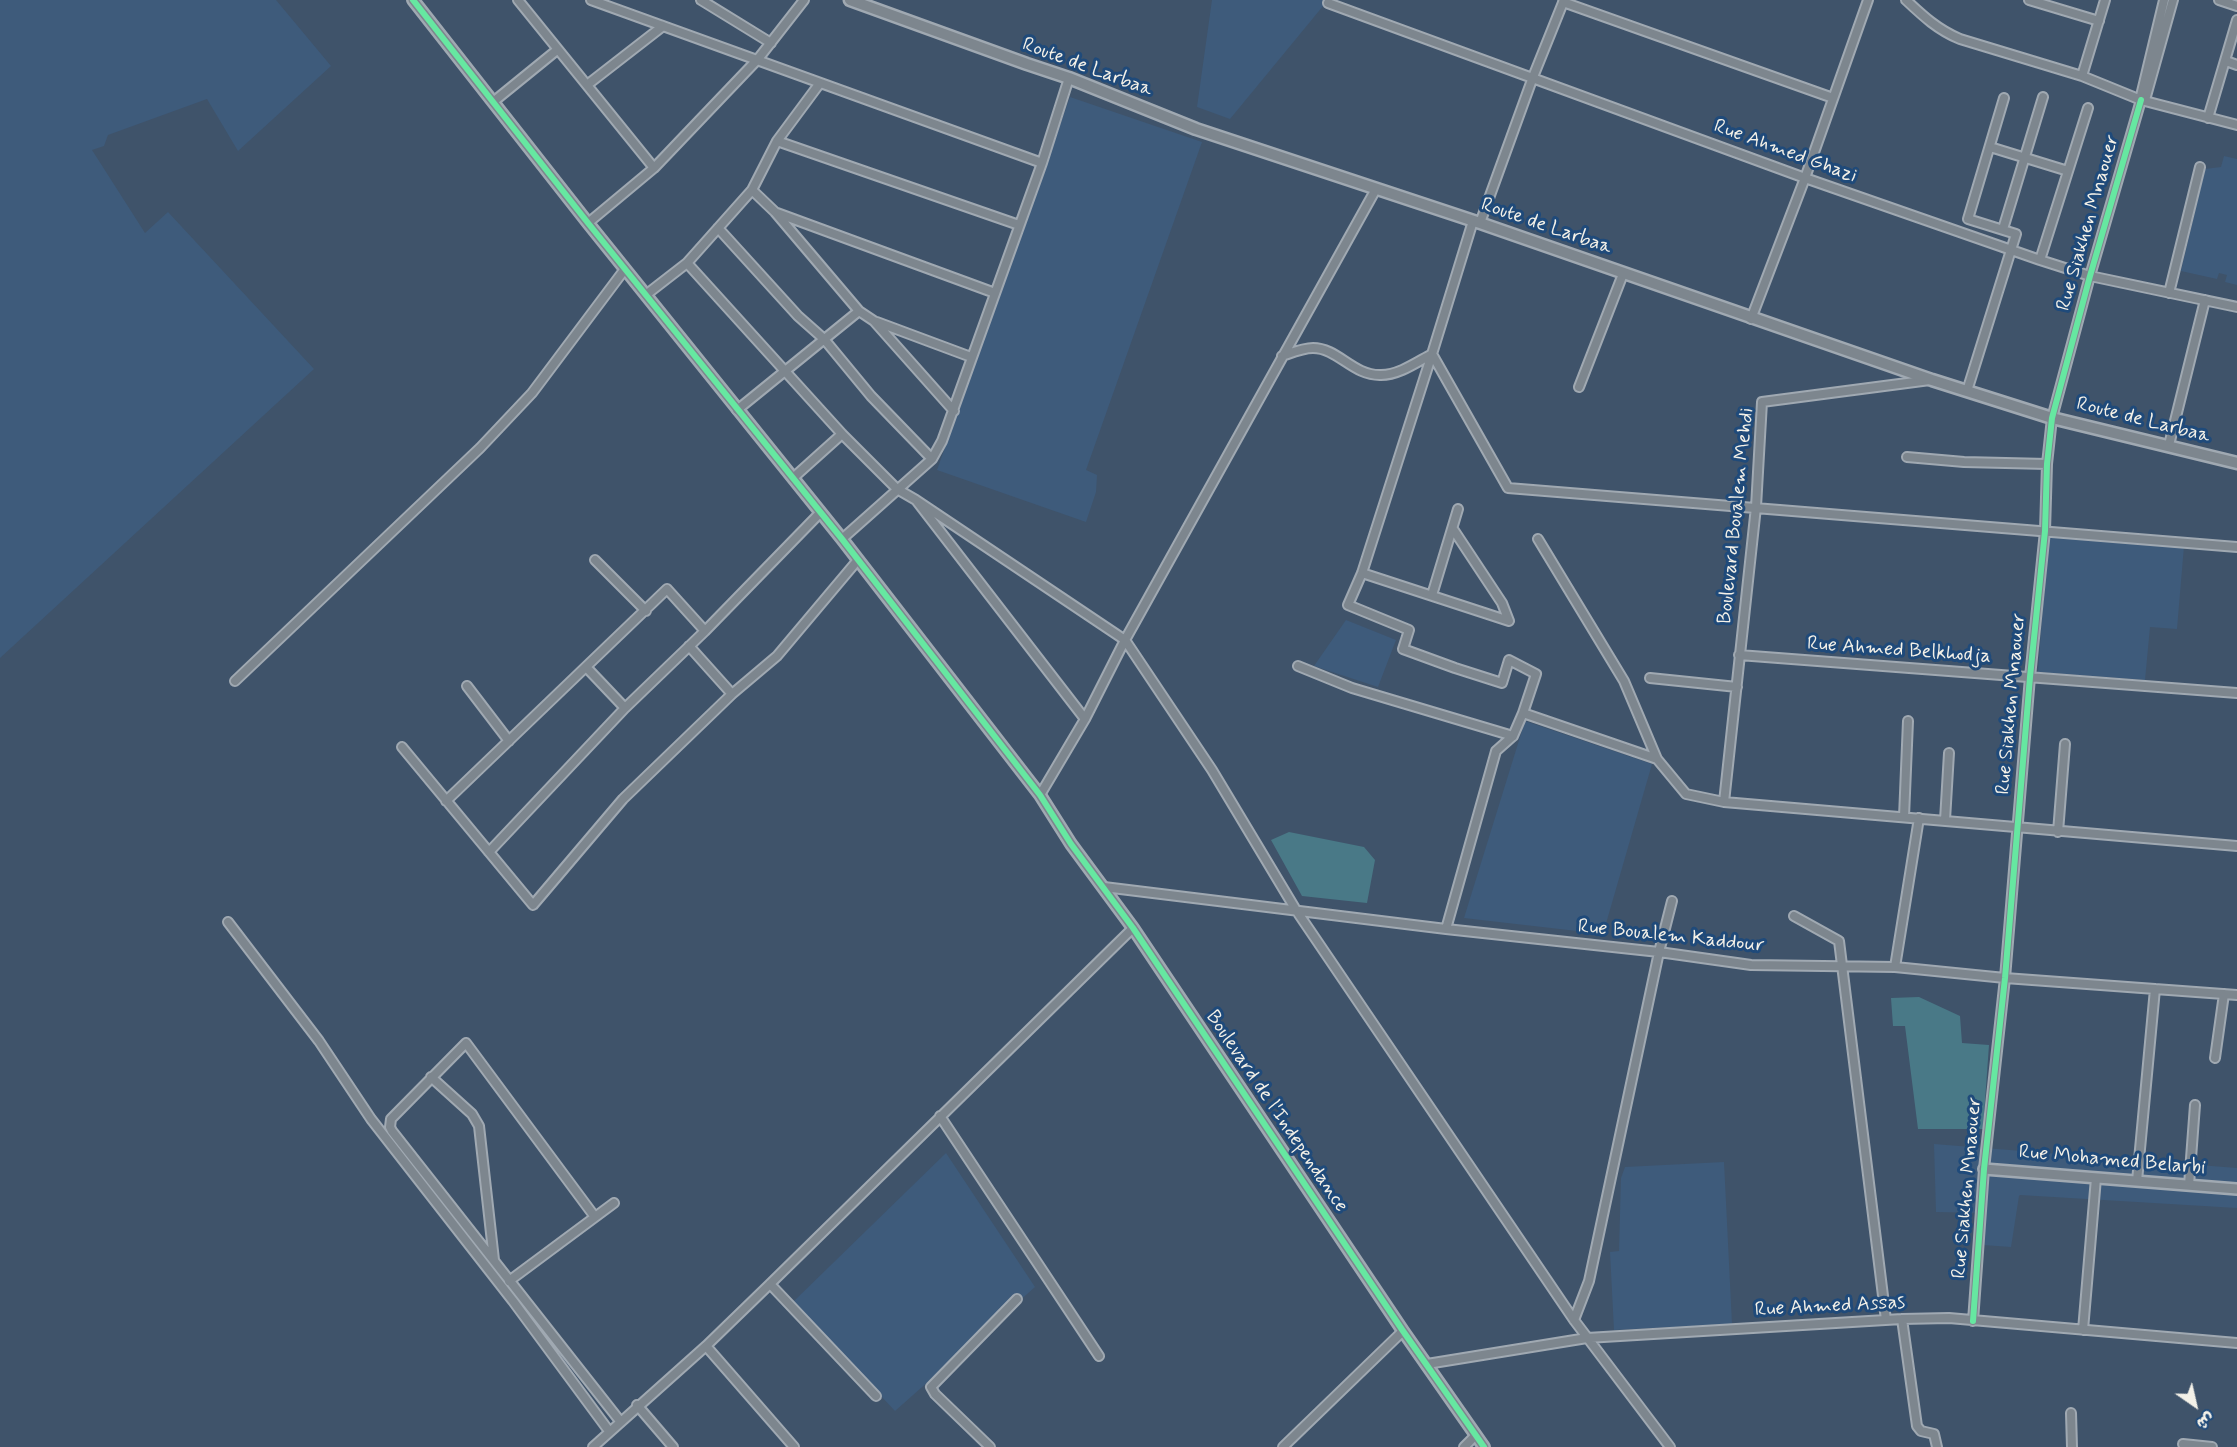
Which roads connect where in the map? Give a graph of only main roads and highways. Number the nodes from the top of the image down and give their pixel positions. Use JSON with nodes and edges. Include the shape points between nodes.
{"nodes":[{"id":1,"x":850,"y":0,"type":"edge"},
{"id":2,"x":2237,"y":464,"type":"edge"}],
"edges":[{"from":1,"to":2,"type":"main road","name":"Route de Larbaa","via":[[1069,78],[1197,129],[1932,380],[2052,418]]}]}
